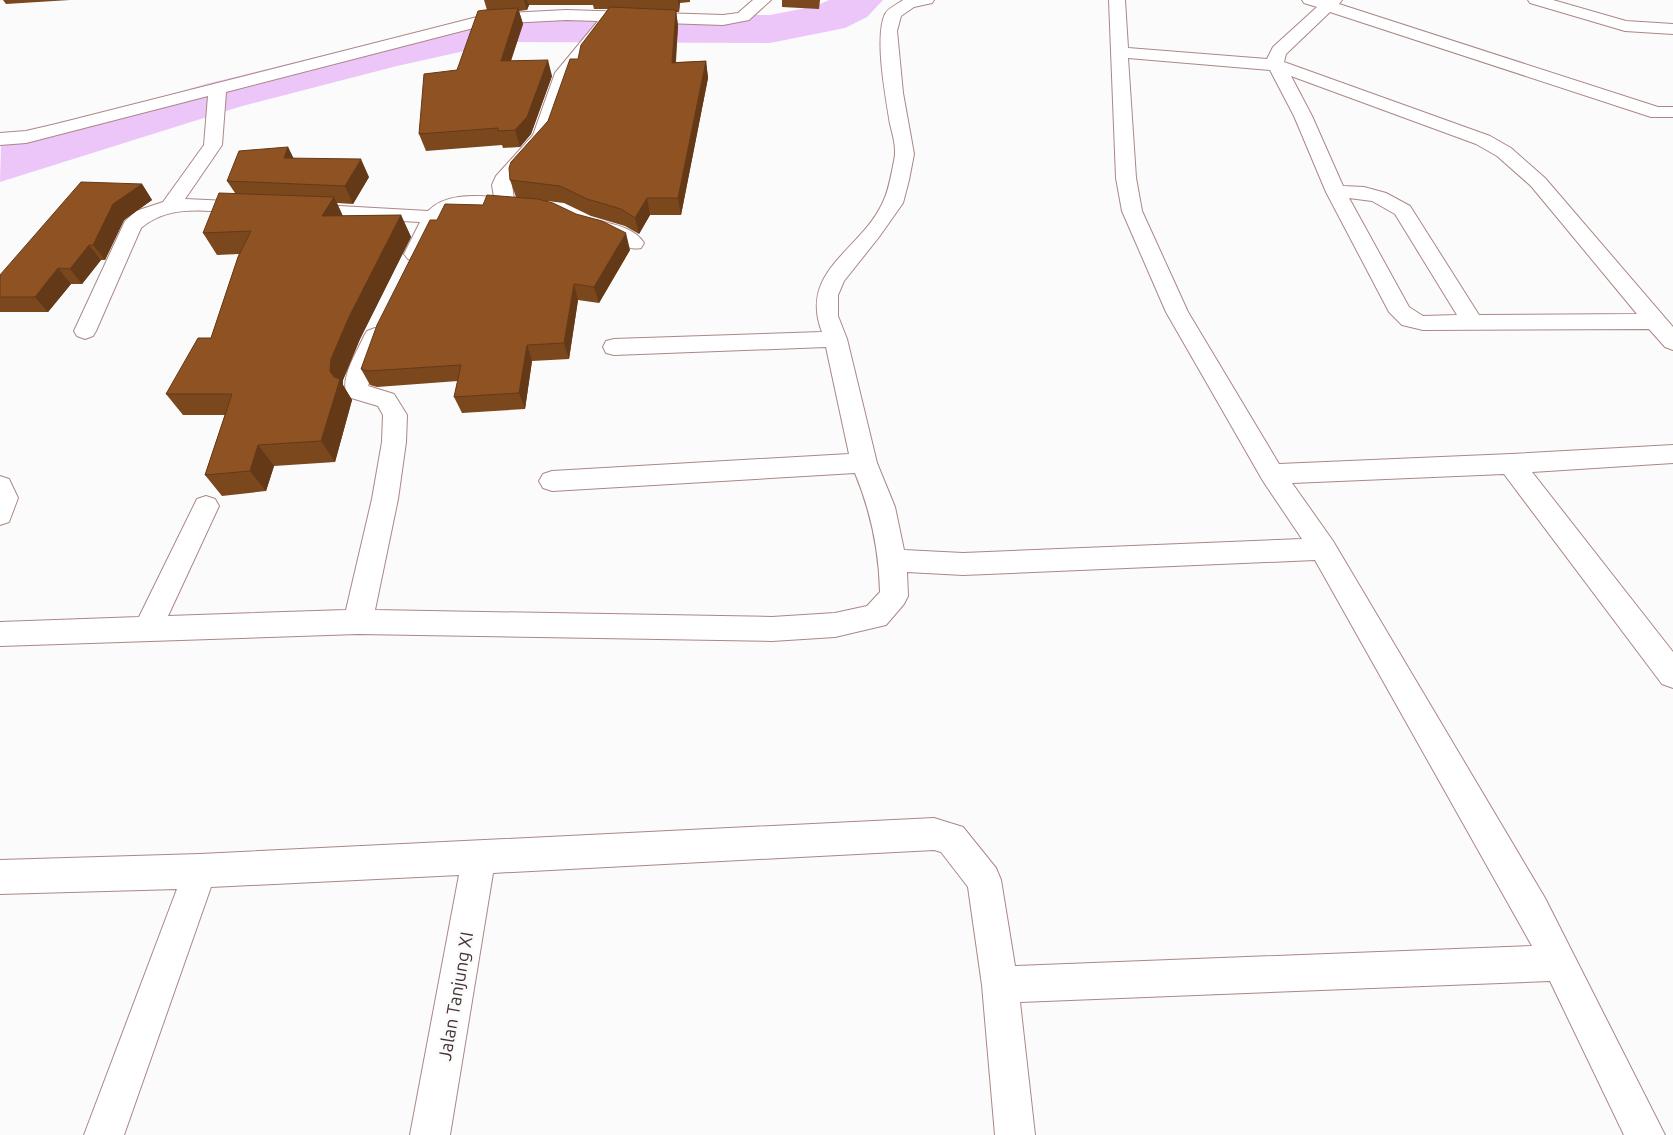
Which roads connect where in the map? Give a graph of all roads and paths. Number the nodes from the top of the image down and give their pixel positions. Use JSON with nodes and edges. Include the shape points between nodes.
{"nodes":[{"id":1,"x":763,"y":0,"type":"edge"},
{"id":2,"x":926,"y":0,"type":"edge"},
{"id":3,"x":1117,"y":0,"type":"edge"},
{"id":4,"x":1310,"y":0,"type":"edge"},
{"id":5,"x":1536,"y":0,"type":"edge"},
{"id":6,"x":1331,"y":3,"type":"edge"},
{"id":7,"x":602,"y":24,"type":"junction"},
{"id":8,"x":1673,"y":29,"type":"edge"},
{"id":9,"x":1119,"y":52,"type":"junction"},
{"id":10,"x":1276,"y":65,"type":"junction"},
{"id":11,"x":217,"y":94,"type":"junction"},
{"id":12,"x":1665,"y":112,"type":"edge"},
{"id":13,"x":1673,"y":130,"type":"edge"},
{"id":14,"x":0,"y":139,"type":"edge"},
{"id":15,"x":1336,"y":192,"type":"junction"},
{"id":16,"x":505,"y":204,"type":"junction"},
{"id":17,"x":171,"y":205,"type":"junction"},
{"id":18,"x":539,"y":207,"type":"edge"},
{"id":19,"x":432,"y":217,"type":"junction"},
{"id":20,"x":577,"y":219,"type":"edge"},
{"id":21,"x":634,"y":243,"type":"dead end"},
{"id":22,"x":406,"y":273,"type":"edge"},
{"id":23,"x":385,"y":315,"type":"edge"},
{"id":24,"x":1655,"y":321,"type":"junction"},
{"id":25,"x":1473,"y":323,"type":"junction"},
{"id":26,"x":85,"y":331,"type":"dead end"},
{"id":27,"x":836,"y":339,"type":"junction"},
{"id":28,"x":1673,"y":342,"type":"edge"},
{"id":29,"x":614,"y":347,"type":"dead end"},
{"id":30,"x":1673,"y":454,"type":"edge"},
{"id":31,"x":864,"y":462,"type":"junction"},
{"id":32,"x":1511,"y":464,"type":"junction"},
{"id":33,"x":1272,"y":474,"type":"junction"},
{"id":34,"x":552,"y":481,"type":"dead end"},
{"id":35,"x":0,"y":486,"type":"edge"},
{"id":36,"x":206,"y":506,"type":"dead end"},
{"id":37,"x":0,"y":515,"type":"edge"},
{"id":38,"x":1322,"y":549,"type":"junction"},
{"id":39,"x":893,"y":560,"type":"junction"},
{"id":40,"x":358,"y":622,"type":"junction"},
{"id":41,"x":148,"y":629,"type":"junction"},
{"id":42,"x":0,"y":634,"type":"edge"},
{"id":43,"x":1671,"y":670,"type":"edge"},
{"id":44,"x":479,"y":857,"type":"junction"},
{"id":45,"x":200,"y":871,"type":"junction"},
{"id":46,"x":0,"y":877,"type":"edge"},
{"id":47,"x":1560,"y":963,"type":"junction"},
{"id":48,"x":1000,"y":985,"type":"junction"},
{"id":49,"x":104,"y":1135,"type":"edge"},
{"id":50,"x":430,"y":1135,"type":"edge"},
{"id":51,"x":1015,"y":1135,"type":"edge"},
{"id":52,"x":1644,"y":1135,"type":"edge"}],
"edges":[{"from":1,"to":7,"type":"street","via":[[743,17],[733,19]]},
{"from":2,"to":27,"type":"street","via":[[909,3],[893,14],[890,48],[905,154],[893,203],[834,279],[827,295],[827,316]]},
{"from":3,"to":9,"type":"street"},
{"from":4,"to":6,"type":"street"},
{"from":5,"to":8,"type":"street","via":[[1625,26]]},
{"from":6,"to":10,"type":"street","via":[[1279,51]]},
{"from":6,"to":12,"type":"street"},
{"from":7,"to":11,"type":"street","via":[[519,16],[489,19]]},
{"from":7,"to":16,"type":"street","via":[[564,73],[542,137],[506,176],[502,185]]},
{"from":9,"to":10,"type":"street"},
{"from":9,"to":33,"type":"street","via":[[1126,178],[1132,211],[1178,312]]},
{"from":10,"to":15,"type":"street","via":[[1304,116]]},
{"from":10,"to":24,"type":"street","via":[[1483,140],[1504,152],[1538,182]]},
{"from":11,"to":14,"type":"street","via":[[26,137]]},
{"from":11,"to":17,"type":"street","via":[[212,145]]},
{"from":12,"to":13,"type":"street"},
{"from":15,"to":25,"type":"street","via":[[1368,192],[1388,199],[1403,210]]},
{"from":15,"to":25,"type":"street","via":[[1400,312],[1410,320],[1424,323]]},
{"from":16,"to":18,"type":"street"},
{"from":16,"to":19,"type":"street","via":[[456,203],[439,208]]},
{"from":17,"to":19,"type":"street"},
{"from":17,"to":26,"type":"street","via":[[146,212],[132,225]]},
{"from":19,"to":22,"type":"street"},
{"from":20,"to":21,"type":"street","via":[[617,232]]},
{"from":23,"to":40,"type":"street","via":[[356,391],[386,400],[395,415],[385,499]]},
{"from":24,"to":25,"type":"street"},
{"from":24,"to":28,"type":"street"},
{"from":27,"to":29,"type":"street"},
{"from":27,"to":31,"type":"street"},
{"from":30,"to":32,"type":"street"},
{"from":31,"to":34,"type":"street"},
{"from":31,"to":39,"type":"street","via":[[882,506]]},
{"from":32,"to":33,"type":"street"},
{"from":32,"to":43,"type":"street"},
{"from":33,"to":38,"type":"street"},
{"from":35,"to":37,"type":"street","via":[[5,498]]},
{"from":36,"to":41,"type":"street"},
{"from":38,"to":39,"type":"street","via":[[963,564]]},
{"from":38,"to":47,"type":"street","via":[[1533,910]]},
{"from":39,"to":40,"type":"street","via":[[894,596],[876,616],[835,625],[772,629]]},
{"from":40,"to":41,"type":"street"},
{"from":41,"to":42,"type":"street"},
{"from":44,"to":45,"type":"street"},
{"from":44,"to":48,"type":"street","via":[[934,834],[951,839],[984,880]]},
{"from":44,"to":50,"type":"street","name":"Jalan Tanjung XI"},
{"from":45,"to":46,"type":"street"},
{"from":45,"to":49,"type":"street"},
{"from":47,"to":48,"type":"street"},
{"from":47,"to":52,"type":"street"},
{"from":48,"to":51,"type":"street"}]}
